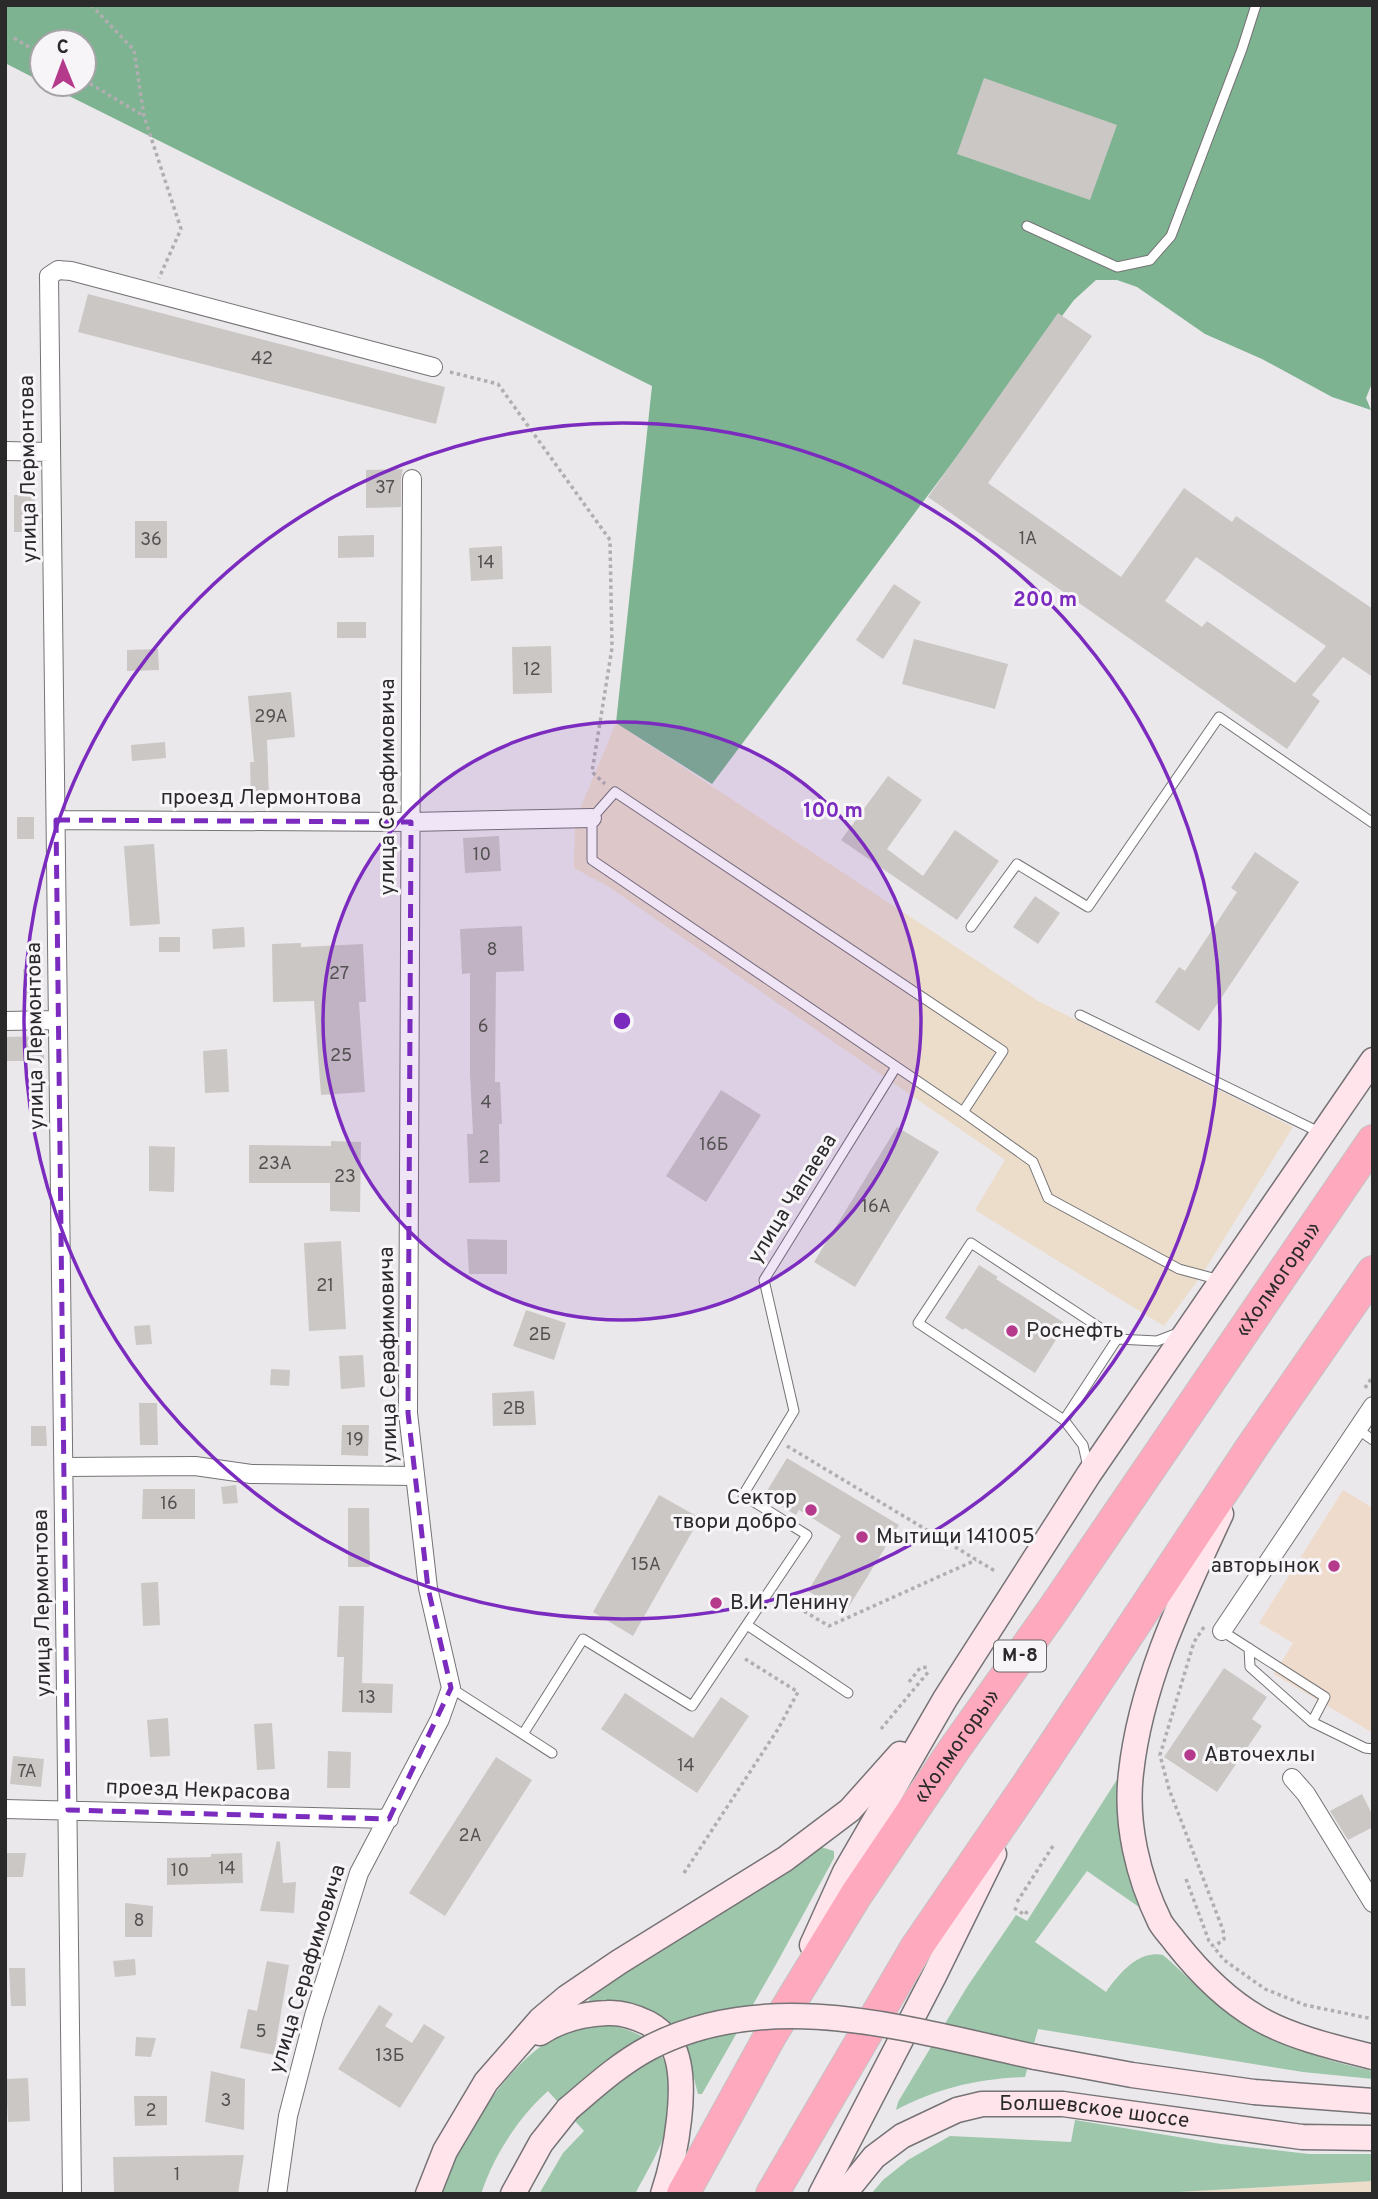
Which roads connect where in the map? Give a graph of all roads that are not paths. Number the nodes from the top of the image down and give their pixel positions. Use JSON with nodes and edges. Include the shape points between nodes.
{"nodes":[{"id":1,"x":1256,"y":5,"type":"edge"},
{"id":2,"x":1027,"y":226,"type":"dead end"},
{"id":3,"x":433,"y":367,"type":"road end"},
{"id":4,"x":5,"y":451,"type":"edge"},
{"id":5,"x":51,"y":452,"type":"junction"},
{"id":6,"x":412,"y":479,"type":"dead end"},
{"id":7,"x":593,"y":818,"type":"junction"},
{"id":8,"x":56,"y":820,"type":"junction"},
{"id":9,"x":411,"y":822,"type":"junction"},
{"id":10,"x":1373,"y":823,"type":"edge"},
{"id":11,"x":971,"y":927,"type":"dead end"},
{"id":12,"x":1080,"y":1015,"type":"dead end"},
{"id":13,"x":58,"y":1020,"type":"junction"},
{"id":14,"x":5,"y":1021,"type":"edge"},
{"id":15,"x":1373,"y":1060,"type":"edge"},
{"id":16,"x":896,"y":1067,"type":"junction"},
{"id":17,"x":963,"y":1112,"type":"junction"},
{"id":18,"x":1323,"y":1134,"type":"junction"},
{"id":19,"x":1373,"y":1141,"type":"edge"},
{"id":20,"x":1373,"y":1272,"type":"edge"},
{"id":21,"x":1224,"y":1280,"type":"junction"},
{"id":22,"x":1190,"y":1328,"type":"junction"},
{"id":23,"x":1117,"y":1339,"type":"junction"},
{"id":24,"x":1373,"y":1406,"type":"edge"},
{"id":25,"x":1064,"y":1420,"type":"junction"},
{"id":26,"x":1357,"y":1429,"type":"junction"},
{"id":27,"x":1373,"y":1440,"type":"edge"},
{"id":28,"x":1252,"y":1447,"type":"junction"},
{"id":29,"x":64,"y":1467,"type":"junction"},
{"id":30,"x":1089,"y":1474,"type":"junction"},
{"id":31,"x":414,"y":1476,"type":"junction"},
{"id":32,"x":747,"y":1625,"type":"junction"},
{"id":33,"x":1222,"y":1631,"type":"joint"},
{"id":34,"x":1249,"y":1648,"type":"junction"},
{"id":35,"x":451,"y":1688,"type":"junction"},
{"id":36,"x":848,"y":1693,"type":"dead end"},
{"id":37,"x":945,"y":1699,"type":"junction"},
{"id":38,"x":1312,"y":1722,"type":"junction"},
{"id":39,"x":523,"y":1734,"type":"junction"},
{"id":40,"x":1373,"y":1749,"type":"edge"},
{"id":41,"x":552,"y":1753,"type":"dead end"},
{"id":42,"x":1292,"y":1778,"type":"dead end"},
{"id":43,"x":1027,"y":1786,"type":"junction"},
{"id":44,"x":5,"y":1809,"type":"edge"},
{"id":45,"x":68,"y":1810,"type":"junction"},
{"id":46,"x":388,"y":1819,"type":"junction"},
{"id":47,"x":1373,"y":1903,"type":"edge"},
{"id":48,"x":770,"y":2036,"type":"junction"},
{"id":49,"x":1373,"y":2057,"type":"edge"},
{"id":50,"x":506,"y":2058,"type":"junction"},
{"id":51,"x":1373,"y":2101,"type":"edge"},
{"id":52,"x":1373,"y":2138,"type":"edge"},
{"id":53,"x":72,"y":2194,"type":"edge"},
{"id":54,"x":277,"y":2194,"type":"edge"},
{"id":55,"x":428,"y":2194,"type":"edge"},
{"id":56,"x":513,"y":2194,"type":"edge"},
{"id":57,"x":663,"y":2194,"type":"edge"},
{"id":58,"x":683,"y":2194,"type":"edge"},
{"id":59,"x":772,"y":2194,"type":"edge"},
{"id":60,"x":821,"y":2194,"type":"edge"},
{"id":61,"x":844,"y":2194,"type":"edge"}],
"edges":[{"from":1,"to":2,"type":"lane","via":[[1171,236],[1150,260],[1117,267]]},
{"from":3,"to":5,"type":"street","name":"улица Лермонтова","via":[[58,270],[49,276]]},
{"from":4,"to":5,"type":"street"},
{"from":5,"to":8,"type":"street","name":"улица Лермонтова"},
{"from":6,"to":9,"type":"street","name":"улица Серафимовича"},
{"from":7,"to":9,"type":"street","name":"проезд Лермонтова"},
{"from":7,"to":16,"type":"lane","via":[[592,860]]},
{"from":7,"to":17,"type":"lane","via":[[615,792],[1003,1051]]},
{"from":8,"to":9,"type":"street","name":"проезд Лермонтова"},
{"from":8,"to":13,"type":"street","name":"улица Лермонтова"},
{"from":9,"to":31,"type":"street","name":"улица Серафимовича","via":[[408,1413]]},
{"from":10,"to":11,"type":"lane","via":[[1219,717],[1088,907],[1017,864]]},
{"from":12,"to":18,"type":"lane"},
{"from":13,"to":14,"type":"street"},
{"from":13,"to":29,"type":"street","name":"улица Лермонтова"},
{"from":15,"to":18,"type":"street"},
{"from":16,"to":17,"type":"lane"},
{"from":16,"to":32,"type":"lane","name":"улица Чапаева","via":[[764,1280],[794,1411],[743,1495],[807,1535]]},
{"from":17,"to":21,"type":"lane","via":[[1033,1161],[1048,1198],[1180,1269]]},
{"from":18,"to":21,"type":"street"},
{"from":19,"to":48,"type":"highway","name":"«Холмогоры»","number":"М-8","via":[[863,1883]]},
{"from":20,"to":28,"type":"highway"},
{"from":21,"to":22,"type":"street"},
{"from":22,"to":23,"type":"lane","via":[[1157,1340]]},
{"from":22,"to":30,"type":"street"},
{"from":23,"to":25,"type":"lane"},
{"from":23,"to":25,"type":"lane","via":[[971,1242],[918,1323]]},
{"from":24,"to":26,"type":"street"},
{"from":25,"to":30,"type":"lane","via":[[1083,1445]]},
{"from":26,"to":27,"type":"lane"},
{"from":26,"to":33,"type":"street"},
{"from":28,"to":43,"type":"highway"},
{"from":28,"to":49,"type":"street","via":[[1176,1611],[1152,1678],[1131,1773],[1134,1846],[1161,1924],[1221,1992],[1259,2018]]},
{"from":29,"to":31,"type":"street","via":[[195,1466],[251,1474]]},
{"from":29,"to":45,"type":"street","name":"улица Лермонтова"},
{"from":30,"to":37,"type":"street"},
{"from":31,"to":35,"type":"street","name":"улица Серафимовича","via":[[428,1588]]},
{"from":32,"to":36,"type":"lane"},
{"from":32,"to":39,"type":"lane","name":"улица Чапаева","via":[[692,1706],[583,1639]]},
{"from":33,"to":34,"type":"lane"},
{"from":34,"to":38,"type":"lane","via":[[1250,1667]]},
{"from":34,"to":38,"type":"lane","via":[[1325,1697]]},
{"from":35,"to":39,"type":"lane"},
{"from":35,"to":46,"type":"street","name":"улица Серафимовича","via":[[440,1719]]},
{"from":37,"to":48,"type":"street","via":[[845,1872]]},
{"from":37,"to":50,"type":"street","via":[[850,1810],[785,1859],[566,1998]]},
{"from":38,"to":40,"type":"lane"},
{"from":39,"to":41,"type":"lane"},
{"from":42,"to":47,"type":"street"},
{"from":43,"to":59,"type":"highway","via":[[916,1948]]},
{"from":43,"to":60,"type":"street"},
{"from":44,"to":45,"type":"street","name":"проезд Некрасова"},
{"from":45,"to":46,"type":"street","name":"проезд Некрасова"},
{"from":45,"to":53,"type":"street","name":"улица Лермонтова"},
{"from":46,"to":54,"type":"street","name":"улица Серафимовича","via":[[359,1872],[314,2016],[288,2116]]},
{"from":48,"to":58,"type":"highway","name":"«Холмогоры»","number":"М-8"},
{"from":50,"to":55,"type":"street","via":[[467,2112]]},
{"from":50,"to":57,"type":"street","via":[[567,2018],[593,2014],[619,2012],[636,2017],[664,2035],[678,2066],[680,2117]]},
{"from":51,"to":56,"type":"street","bridge":true,"via":[[1254,2092],[1132,2075],[845,2020],[754,2017],[676,2036],[614,2070],[568,2109],[541,2143]]},
{"from":52,"to":61,"type":"street","name":"Болшевское шоссе","via":[[1302,2137],[1063,2104],[982,2105],[957,2110],[902,2136],[874,2157]]}]}
